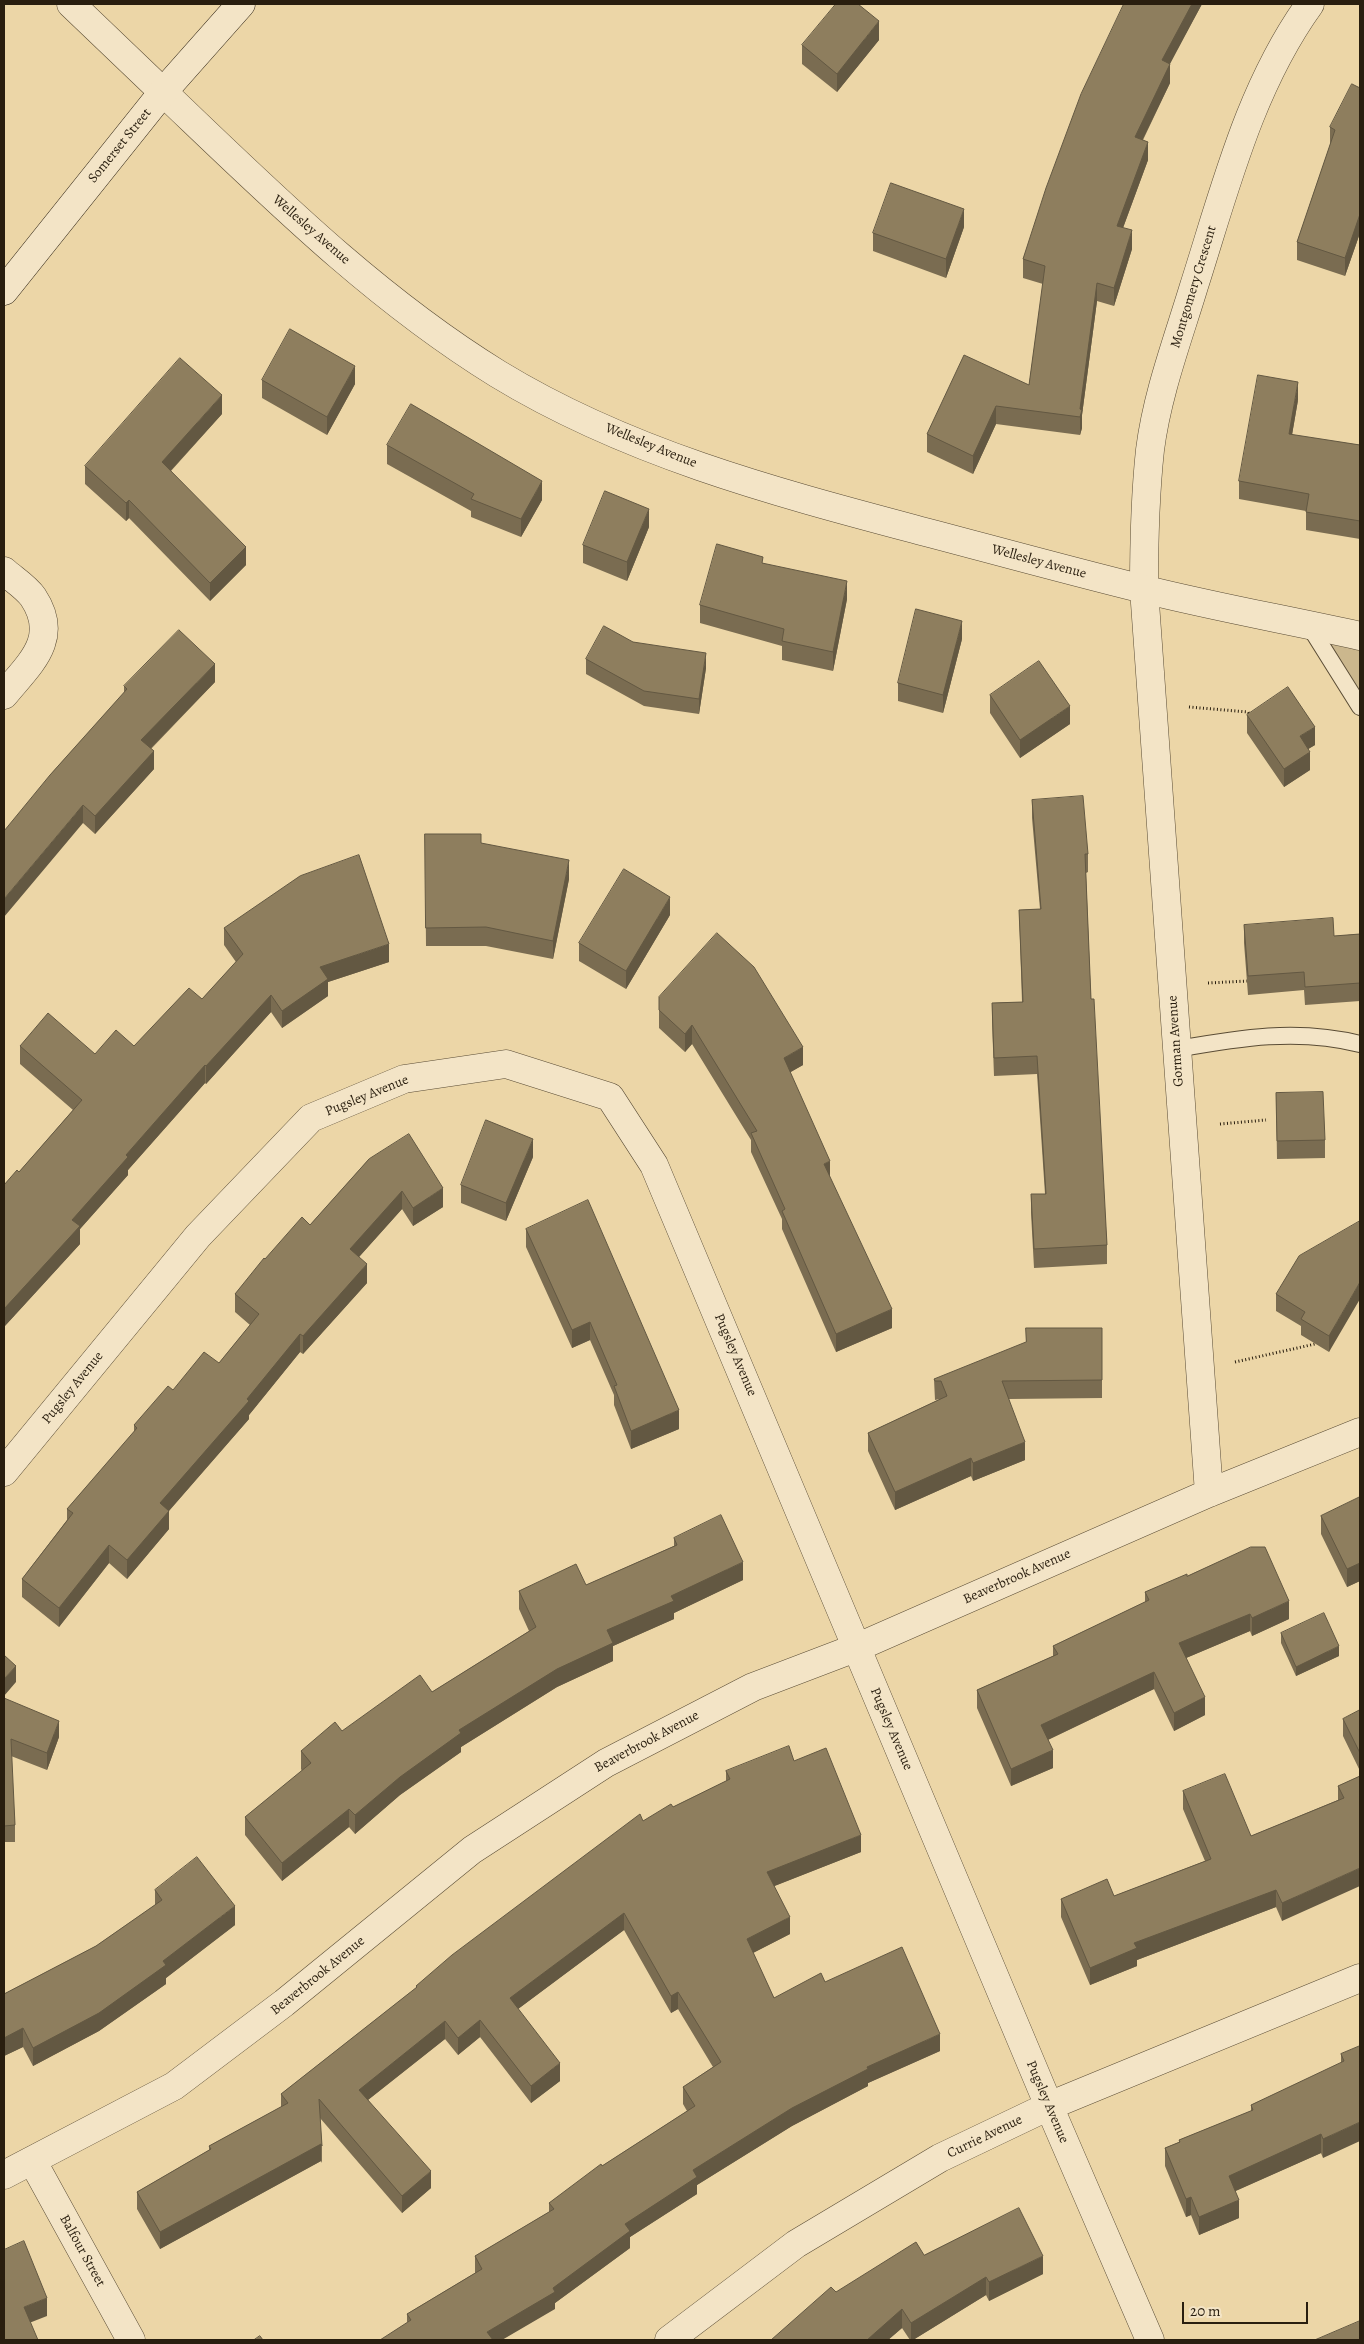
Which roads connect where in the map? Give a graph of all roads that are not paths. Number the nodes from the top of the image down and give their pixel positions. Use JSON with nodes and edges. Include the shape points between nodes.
{"nodes":[{"id":1,"x":71,"y":4,"type":"edge"},
{"id":2,"x":240,"y":4,"type":"edge"},
{"id":3,"x":1310,"y":4,"type":"edge"},
{"id":4,"x":163,"y":92,"type":"junction"},
{"id":5,"x":4,"y":291,"type":"edge"},
{"id":6,"x":4,"y":571,"type":"edge"},
{"id":7,"x":1144,"y":589,"type":"junction"},
{"id":8,"x":1308,"y":624,"type":"junction"},
{"id":9,"x":1360,"y":636,"type":"edge"},
{"id":10,"x":4,"y":695,"type":"edge"},
{"id":11,"x":1360,"y":708,"type":"edge"},
{"id":12,"x":1360,"y":1044,"type":"edge"},
{"id":13,"x":1177,"y":1049,"type":"junction"},
{"id":14,"x":1360,"y":1432,"type":"edge"},
{"id":15,"x":4,"y":1472,"type":"edge"},
{"id":16,"x":1209,"y":1493,"type":"junction"},
{"id":17,"x":858,"y":1647,"type":"junction"},
{"id":18,"x":1360,"y":1978,"type":"edge"},
{"id":19,"x":1048,"y":2106,"type":"junction"},
{"id":20,"x":33,"y":2162,"type":"junction"},
{"id":21,"x":4,"y":2176,"type":"edge"},
{"id":22,"x":130,"y":2340,"type":"edge"},
{"id":23,"x":669,"y":2340,"type":"edge"},
{"id":24,"x":1150,"y":2340,"type":"edge"}],
"edges":[{"from":1,"to":4,"type":"street","name":"Wellesley Avenue"},
{"from":2,"to":4,"type":"street","name":"Somerset Street"},
{"from":3,"to":7,"type":"street","name":"Montgomery Crescent","via":[[1292,28],[1261,90],[1236,153],[1164,382],[1150,448],[1144,513]]},
{"from":4,"to":5,"type":"street","name":"Somerset Street"},
{"from":4,"to":7,"type":"street","name":"Wellesley Avenue","via":[[288,210],[395,301],[499,374],[570,413],[697,465],[784,494]]},
{"from":6,"to":10,"type":"street","via":[[32,596],[43,617],[44,638],[34,659]]},
{"from":7,"to":8,"type":"street","name":"Wellesley Avenue"},
{"from":7,"to":13,"type":"street","name":"Gorman Avenue"},
{"from":8,"to":9,"type":"street","name":"Wellesley Avenue"},
{"from":8,"to":11,"type":"lane"},
{"from":12,"to":13,"type":"lane","via":[[1282,1034]]},
{"from":13,"to":16,"type":"street","name":"Gorman Avenue"},
{"from":14,"to":16,"type":"street","name":"Beaverbrook Avenue"},
{"from":15,"to":17,"type":"street","name":"Pugsley Avenue","via":[[198,1236],[311,1118],[404,1079],[506,1064],[610,1097],[654,1165]]},
{"from":16,"to":17,"type":"street","name":"Beaverbrook Avenue"},
{"from":17,"to":19,"type":"street","name":"Pugsley Avenue"},
{"from":17,"to":20,"type":"street","name":"Beaverbrook Avenue","via":[[753,1688],[666,1730],[590,1773],[472,1850],[284,2004],[174,2086]]},
{"from":18,"to":19,"type":"street","name":"Currie Avenue"},
{"from":19,"to":23,"type":"street","name":"Currie Avenue","via":[[940,2158],[796,2244]]},
{"from":19,"to":24,"type":"street","name":"Pugsley Avenue"},
{"from":20,"to":21,"type":"street","name":"Beaverbrook Avenue"},
{"from":20,"to":22,"type":"street","name":"Balfour Street"}]}
